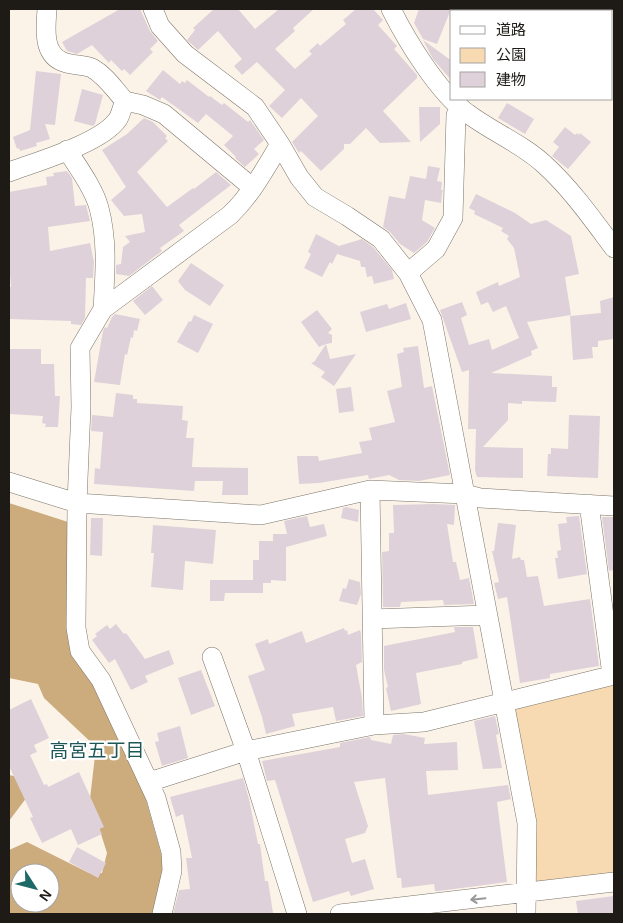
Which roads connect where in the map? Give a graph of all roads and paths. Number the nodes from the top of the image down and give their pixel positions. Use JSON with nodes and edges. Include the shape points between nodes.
{"nodes":[{"id":1,"x":47,"y":9,"type":"edge"},
{"id":2,"x":153,"y":9,"type":"edge"},
{"id":3,"x":391,"y":9,"type":"edge"},
{"id":4,"x":450,"y":98,"type":"edge"},
{"id":5,"x":452,"y":100,"type":"edge"},
{"id":6,"x":125,"y":101,"type":"junction"},
{"id":7,"x":461,"y":108,"type":"junction"},
{"id":8,"x":280,"y":144,"type":"junction"},
{"id":9,"x":67,"y":150,"type":"junction"},
{"id":10,"x":9,"y":172,"type":"edge"},
{"id":11,"x":253,"y":188,"type":"junction"},
{"id":12,"x":614,"y":248,"type":"edge"},
{"id":13,"x":408,"y":273,"type":"junction"},
{"id":14,"x":103,"y":308,"type":"junction"},
{"id":15,"x":9,"y":482,"type":"edge"},
{"id":16,"x":370,"y":490,"type":"junction"},
{"id":17,"x":465,"y":494,"type":"junction"},
{"id":18,"x":77,"y":503,"type":"junction"},
{"id":19,"x":589,"y":504,"type":"junction"},
{"id":20,"x":614,"y":506,"type":"edge"},
{"id":21,"x":487,"y":616,"type":"junction"},
{"id":22,"x":372,"y":618,"type":"junction"},
{"id":23,"x":212,"y":657,"type":"dead end"},
{"id":24,"x":613,"y":675,"type":"edge"},
{"id":25,"x":505,"y":702,"type":"junction"},
{"id":26,"x":374,"y":725,"type":"junction"},
{"id":27,"x":246,"y":751,"type":"junction"},
{"id":28,"x":149,"y":782,"type":"junction"},
{"id":29,"x":614,"y":882,"type":"edge"},
{"id":30,"x":526,"y":893,"type":"junction"},
{"id":31,"x":162,"y":914,"type":"edge"},
{"id":32,"x":298,"y":914,"type":"edge"},
{"id":33,"x":340,"y":914,"type":"edge"},
{"id":34,"x":526,"y":914,"type":"edge"}],
"edges":[{"from":1,"to":6,"type":"street","via":[[45,34],[51,53],[61,61],[89,67],[103,75]]},
{"from":2,"to":8,"type":"street","via":[[160,26],[185,54],[256,107]]},
{"from":3,"to":4,"type":"street","via":[[404,35]]},
{"from":5,"to":7,"type":"street"},
{"from":6,"to":9,"type":"street","via":[[117,120],[102,133]]},
{"from":6,"to":11,"type":"street","via":[[143,104],[164,114]]},
{"from":7,"to":12,"type":"street","via":[[546,166]]},
{"from":7,"to":13,"type":"street","via":[[456,116],[452,218],[436,248]]},
{"from":8,"to":11,"type":"street"},
{"from":8,"to":13,"type":"street","via":[[315,197],[381,239]]},
{"from":9,"to":10,"type":"street"},
{"from":9,"to":14,"type":"street","via":[[99,207],[106,251]]},
{"from":11,"to":14,"type":"street","via":[[230,215]]},
{"from":13,"to":17,"type":"street","via":[[432,320]]},
{"from":14,"to":18,"type":"street","via":[[80,348]]},
{"from":15,"to":18,"type":"street"},
{"from":16,"to":17,"type":"street"},
{"from":16,"to":18,"type":"street","via":[[261,515]]},
{"from":16,"to":22,"type":"street"},
{"from":17,"to":19,"type":"street","via":[[480,498]]},
{"from":17,"to":21,"type":"street"},
{"from":18,"to":28,"type":"street","via":[[76,628],[80,651],[101,680]]},
{"from":19,"to":20,"type":"street"},
{"from":19,"to":24,"type":"street"},
{"from":21,"to":22,"type":"street"},
{"from":21,"to":25,"type":"street"},
{"from":22,"to":26,"type":"street"},
{"from":23,"to":27,"type":"street"},
{"from":24,"to":25,"type":"street"},
{"from":25,"to":26,"type":"street","via":[[424,722]]},
{"from":25,"to":30,"type":"street","via":[[527,823]]},
{"from":26,"to":27,"type":"street"},
{"from":27,"to":28,"type":"street"},
{"from":27,"to":32,"type":"street"},
{"from":28,"to":31,"type":"street","via":[[171,852],[172,871]]},
{"from":29,"to":30,"type":"street"},
{"from":30,"to":33,"type":"street","one_way":true},
{"from":30,"to":34,"type":"street"}]}
